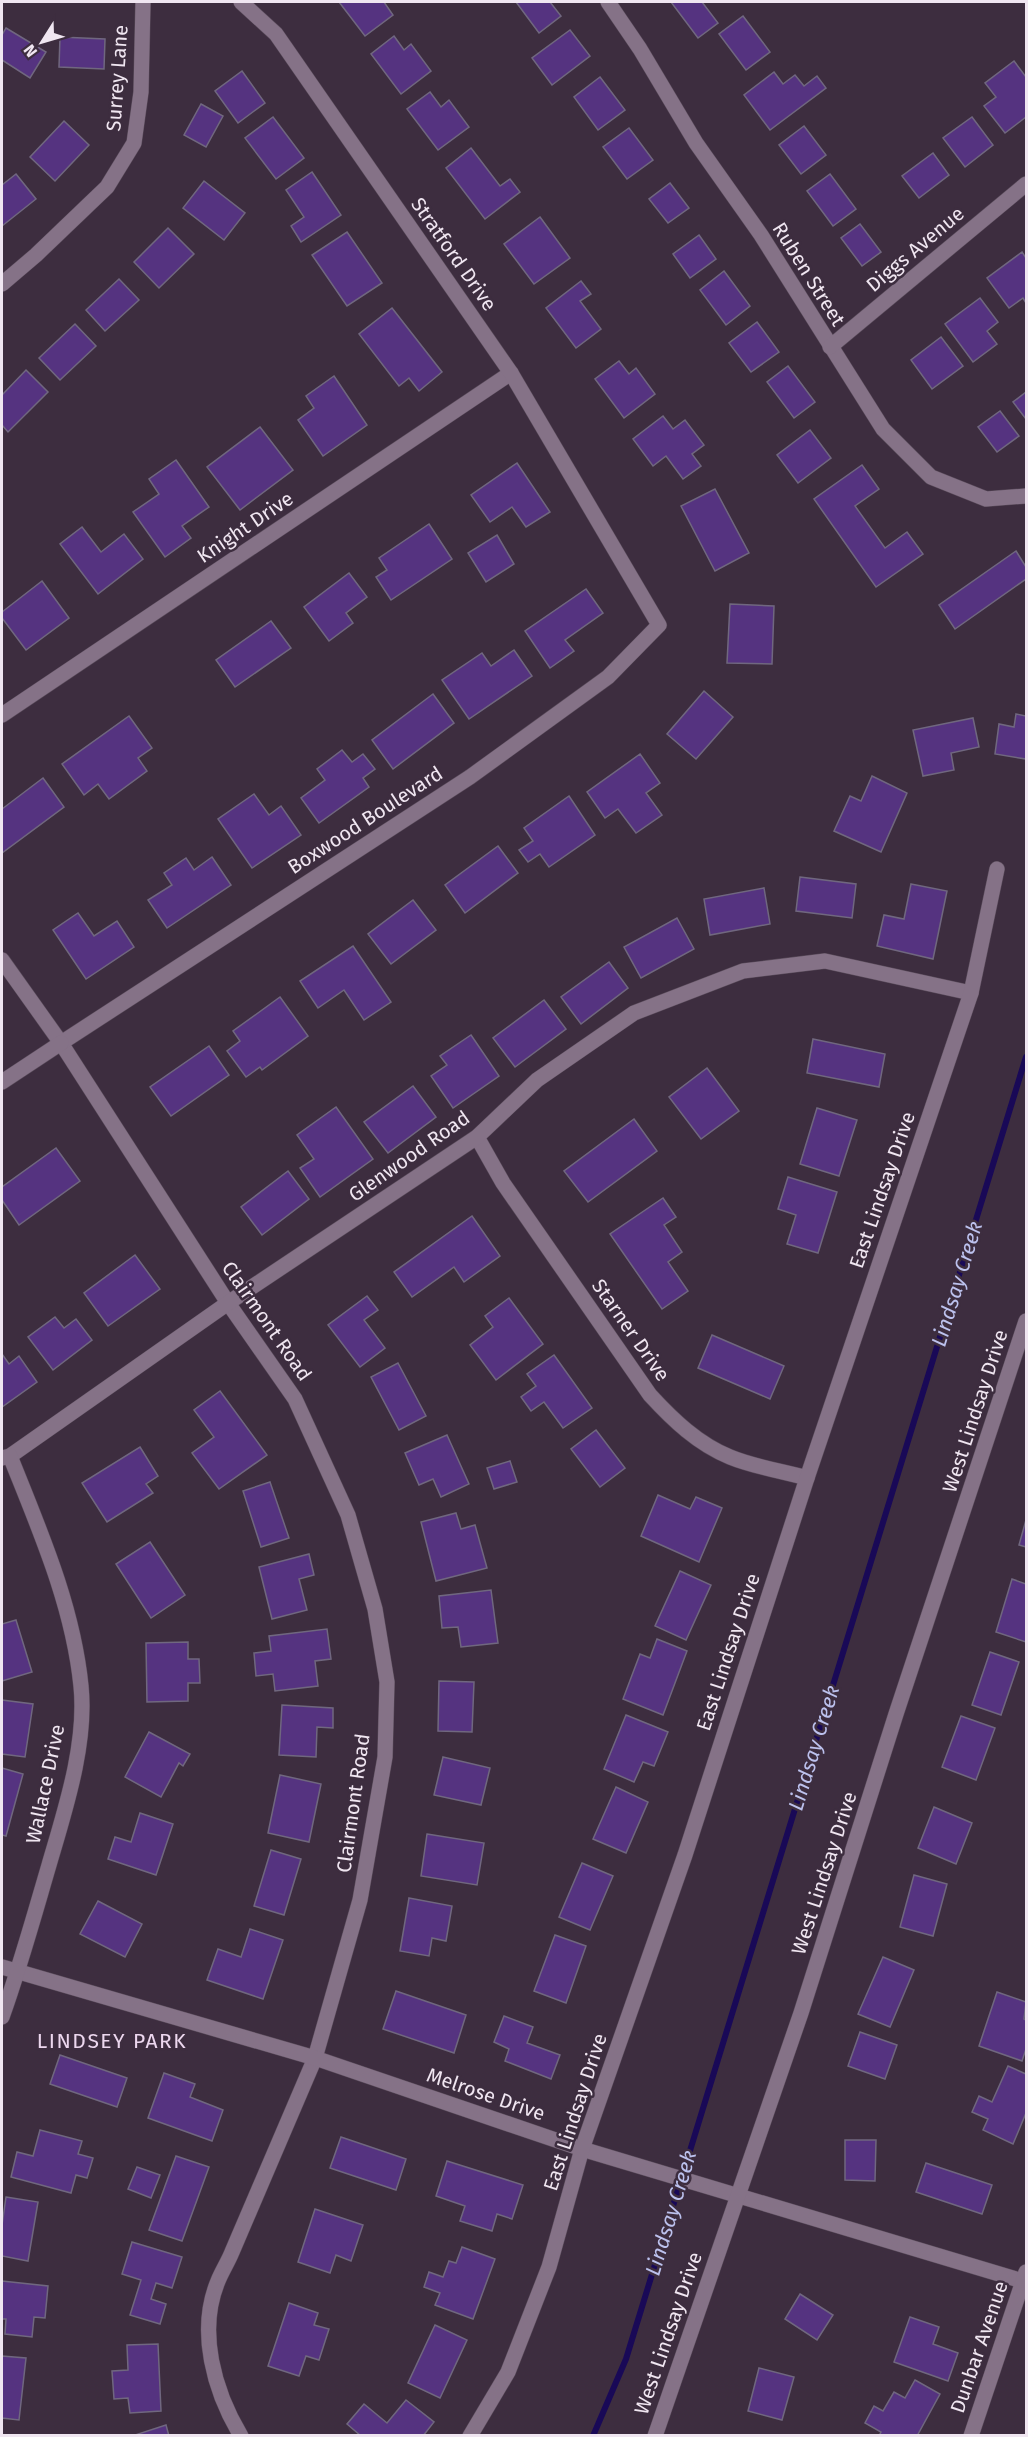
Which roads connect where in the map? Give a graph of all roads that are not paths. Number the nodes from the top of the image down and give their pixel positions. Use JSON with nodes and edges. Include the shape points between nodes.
{"nodes":[{"id":1,"x":143,"y":2,"type":"edge"},
{"id":2,"x":241,"y":2,"type":"edge"},
{"id":3,"x":608,"y":2,"type":"edge"},
{"id":4,"x":1026,"y":184,"type":"edge"},
{"id":5,"x":2,"y":284,"type":"edge"},
{"id":6,"x":830,"y":347,"type":"junction"},
{"id":7,"x":512,"y":373,"type":"junction"},
{"id":8,"x":1026,"y":496,"type":"edge"},
{"id":9,"x":613,"y":545,"type":"joint"},
{"id":10,"x":2,"y":715,"type":"edge"},
{"id":11,"x":997,"y":869,"type":"dead end"},
{"id":12,"x":2,"y":960,"type":"edge"},
{"id":13,"x":971,"y":993,"type":"junction"},
{"id":14,"x":61,"y":1043,"type":"junction"},
{"id":15,"x":2,"y":1082,"type":"edge"},
{"id":16,"x":477,"y":1137,"type":"junction"},
{"id":17,"x":228,"y":1303,"type":"junction"},
{"id":18,"x":1026,"y":1321,"type":"edge"},
{"id":19,"x":6,"y":1457,"type":"edge"},
{"id":20,"x":807,"y":1478,"type":"junction"},
{"id":21,"x":2,"y":1967,"type":"edge"},
{"id":22,"x":18,"y":1972,"type":"junction"},
{"id":23,"x":2,"y":2017,"type":"edge"},
{"id":24,"x":315,"y":2058,"type":"junction"},
{"id":25,"x":582,"y":2149,"type":"junction"},
{"id":26,"x":737,"y":2195,"type":"junction"},
{"id":27,"x":1025,"y":2279,"type":"edge"},
{"id":28,"x":241,"y":2436,"type":"edge"},
{"id":29,"x":470,"y":2436,"type":"edge"},
{"id":30,"x":655,"y":2436,"type":"edge"},
{"id":31,"x":971,"y":2436,"type":"edge"}],
"edges":[{"from":1,"to":5,"type":"street","name":"Surrey Lane","via":[[141,92],[134,143],[107,187]]},
{"from":2,"to":7,"type":"street","name":"Stratford Drive","via":[[276,34]]},
{"from":3,"to":6,"type":"street","name":"Ruben Street"},
{"from":4,"to":6,"type":"street","name":"Diggs Avenue"},
{"from":6,"to":8,"type":"street","name":"Ruben Street","via":[[883,429],[931,477],[986,499]]},
{"from":7,"to":9,"type":"street","name":"Stratford Drive"},
{"from":7,"to":10,"type":"street","name":"Knight Drive"},
{"from":9,"to":14,"type":"street","name":"Boxwood Boulevard","via":[[659,625],[608,677],[470,777]]},
{"from":11,"to":13,"type":"street","name":"East Lindsay Drive"},
{"from":12,"to":14,"type":"street","name":"Clairmont Road"},
{"from":13,"to":16,"type":"street","name":"Glenwood Road","via":[[825,961],[743,972],[634,1013],[537,1080]]},
{"from":13,"to":20,"type":"street","name":"East Lindsay Drive"},
{"from":14,"to":15,"type":"street","name":"Boxwood Boulevard"},
{"from":14,"to":17,"type":"street","name":"Clairmont Road"},
{"from":16,"to":17,"type":"street","name":"Glenwood Road"},
{"from":16,"to":20,"type":"street","name":"Starner Drive","via":[[503,1183],[650,1395],[671,1418],[730,1457]]},
{"from":17,"to":19,"type":"street","name":"Glenwood Road"},
{"from":17,"to":24,"type":"street","name":"Clairmont Road","via":[[295,1399],[348,1515],[375,1609],[387,1682],[385,1757],[360,1900]]},
{"from":18,"to":26,"type":"street","name":"West Lindsay Drive","via":[[801,2013]]},
{"from":19,"to":22,"type":"street","name":"Wallace Drive","via":[[52,1562],[74,1640],[82,1688],[80,1736],[68,1800]]},
{"from":20,"to":25,"type":"street","name":"East Lindsay Drive","via":[[685,1855]]},
{"from":21,"to":22,"type":"street","name":"Melrose Drive"},
{"from":22,"to":23,"type":"street","name":"Wallace Drive"},
{"from":22,"to":24,"type":"street","name":"Melrose Drive"},
{"from":24,"to":25,"type":"street","name":"Melrose Drive"},
{"from":24,"to":28,"type":"street","name":"Clairmont Road","via":[[217,2282],[210,2313],[209,2344],[215,2375]]},
{"from":25,"to":26,"type":"street","name":"Melrose Drive"},
{"from":25,"to":29,"type":"street","name":"East Lindsay Drive","via":[[549,2267],[507,2372]]},
{"from":26,"to":27,"type":"street","name":"Melrose Drive"},
{"from":26,"to":30,"type":"street","name":"West Lindsay Drive"},
{"from":27,"to":31,"type":"street","name":"Dunbar Avenue"}]}
